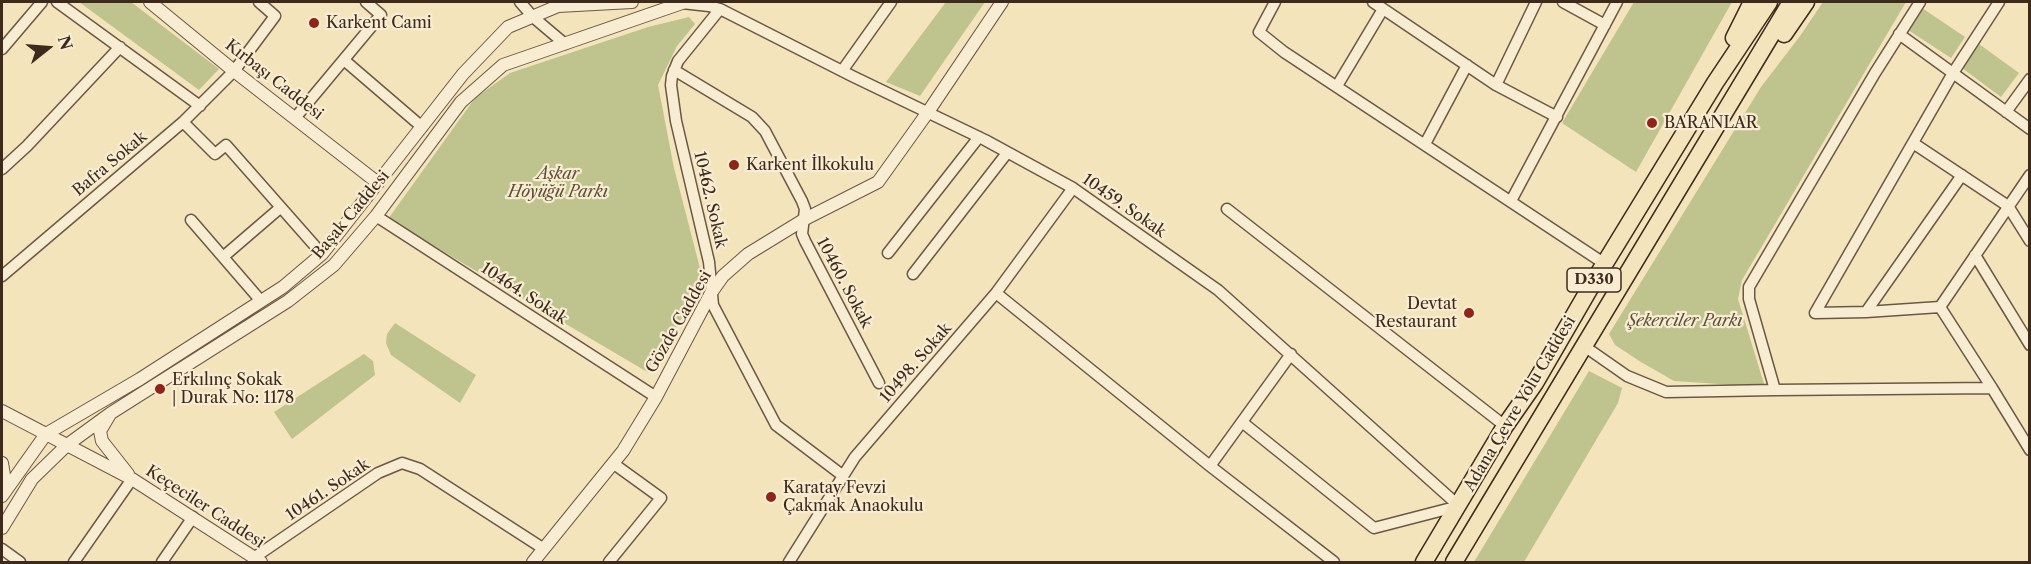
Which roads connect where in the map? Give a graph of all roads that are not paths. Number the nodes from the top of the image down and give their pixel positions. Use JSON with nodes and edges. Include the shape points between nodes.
{"nodes":[{"id":1,"x":42,"y":2,"type":"edge"},
{"id":2,"x":57,"y":2,"type":"edge"},
{"id":3,"x":150,"y":2,"type":"edge"},
{"id":4,"x":258,"y":2,"type":"edge"},
{"id":5,"x":366,"y":2,"type":"edge"},
{"id":6,"x":520,"y":2,"type":"edge"},
{"id":7,"x":632,"y":2,"type":"edge"},
{"id":8,"x":684,"y":2,"type":"edge"},
{"id":9,"x":891,"y":2,"type":"edge"},
{"id":10,"x":1002,"y":2,"type":"edge"},
{"id":11,"x":1275,"y":2,"type":"edge"},
{"id":12,"x":1373,"y":2,"type":"edge"},
{"id":13,"x":1536,"y":2,"type":"edge"},
{"id":14,"x":1563,"y":2,"type":"edge"},
{"id":15,"x":1617,"y":2,"type":"edge"},
{"id":16,"x":1752,"y":2,"type":"edge"},
{"id":17,"x":1769,"y":2,"type":"edge"},
{"id":18,"x":1791,"y":2,"type":"edge"},
{"id":19,"x":1806,"y":2,"type":"edge"},
{"id":20,"x":1920,"y":2,"type":"edge"},
{"id":21,"x":1999,"y":2,"type":"edge"},
{"id":22,"x":720,"y":5,"type":"edge"},
{"id":23,"x":1383,"y":9,"type":"junction"},
{"id":24,"x":532,"y":17,"type":"junction"},
{"id":25,"x":1605,"y":25,"type":"junction"},
{"id":26,"x":1899,"y":34,"type":"junction"},
{"id":27,"x":565,"y":44,"type":"junction"},
{"id":28,"x":120,"y":47,"type":"junction"},
{"id":29,"x":2,"y":49,"type":"edge"},
{"id":30,"x":344,"y":60,"type":"junction"},
{"id":31,"x":1467,"y":65,"type":"junction"},
{"id":32,"x":674,"y":70,"type":"junction"},
{"id":33,"x":234,"y":71,"type":"junction"},
{"id":34,"x":842,"y":71,"type":"junction"},
{"id":35,"x":1953,"y":73,"type":"junction"},
{"id":36,"x":2030,"y":79,"type":"edge"},
{"id":37,"x":1715,"y":83,"type":"junction"},
{"id":38,"x":1496,"y":85,"type":"junction"},
{"id":39,"x":1337,"y":86,"type":"junction"},
{"id":40,"x":1736,"y":96,"type":"junction"},
{"id":41,"x":200,"y":106,"type":"junction"},
{"id":42,"x":928,"y":112,"type":"junction"},
{"id":43,"x":2006,"y":112,"type":"junction"},
{"id":44,"x":1557,"y":117,"type":"junction"},
{"id":45,"x":295,"y":118,"type":"junction"},
{"id":46,"x":183,"y":122,"type":"junction"},
{"id":47,"x":422,"y":127,"type":"junction"},
{"id":48,"x":2030,"y":129,"type":"edge"},
{"id":49,"x":979,"y":137,"type":"junction"},
{"id":50,"x":1913,"y":143,"type":"junction"},
{"id":51,"x":1425,"y":144,"type":"junction"},
{"id":52,"x":1008,"y":153,"type":"junction"},
{"id":53,"x":2,"y":169,"type":"edge"},
{"id":54,"x":1962,"y":175,"type":"junction"},
{"id":55,"x":2030,"y":175,"type":"edge"},
{"id":56,"x":378,"y":183,"type":"junction"},
{"id":57,"x":1074,"y":188,"type":"junction"},
{"id":58,"x":1511,"y":201,"type":"junction"},
{"id":59,"x":2008,"y":206,"type":"junction"},
{"id":60,"x":280,"y":208,"type":"junction"},
{"id":61,"x":1227,"y":209,"type":"dead end"},
{"id":62,"x":376,"y":216,"type":"junction"},
{"id":63,"x":805,"y":219,"type":"junction"},
{"id":64,"x":190,"y":220,"type":"dead end"},
{"id":65,"x":2030,"y":241,"type":"edge"},
{"id":66,"x":888,"y":253,"type":"dead end"},
{"id":67,"x":322,"y":254,"type":"junction"},
{"id":68,"x":1975,"y":255,"type":"junction"},
{"id":69,"x":223,"y":257,"type":"junction"},
{"id":70,"x":1605,"y":264,"type":"junction"},
{"id":71,"x":913,"y":274,"type":"dead end"},
{"id":72,"x":2,"y":276,"type":"edge"},
{"id":73,"x":711,"y":293,"type":"junction"},
{"id":74,"x":996,"y":293,"type":"junction"},
{"id":75,"x":261,"y":301,"type":"junction"},
{"id":76,"x":1940,"y":308,"type":"junction"},
{"id":77,"x":1866,"y":312,"type":"junction"},
{"id":78,"x":2030,"y":345,"type":"edge"},
{"id":79,"x":1584,"y":346,"type":"junction"},
{"id":80,"x":1291,"y":354,"type":"junction"},
{"id":81,"x":879,"y":383,"type":"dead end"},
{"id":82,"x":1992,"y":388,"type":"junction"},
{"id":83,"x":1775,"y":390,"type":"junction"},
{"id":84,"x":656,"y":397,"type":"junction"},
{"id":85,"x":2,"y":411,"type":"edge"},
{"id":86,"x":111,"y":413,"type":"junction"},
{"id":87,"x":1242,"y":422,"type":"junction"},
{"id":88,"x":1505,"y":426,"type":"junction"},
{"id":89,"x":46,"y":434,"type":"junction"},
{"id":90,"x":67,"y":445,"type":"junction"},
{"id":91,"x":2029,"y":448,"type":"edge"},
{"id":92,"x":2,"y":463,"type":"edge"},
{"id":93,"x":614,"y":464,"type":"junction"},
{"id":94,"x":1210,"y":466,"type":"junction"},
{"id":95,"x":842,"y":475,"type":"junction"},
{"id":96,"x":132,"y":479,"type":"junction"},
{"id":97,"x":4,"y":492,"type":"edge"},
{"id":98,"x":1459,"y":506,"type":"junction"},
{"id":99,"x":193,"y":517,"type":"junction"},
{"id":100,"x":2,"y":528,"type":"edge"},
{"id":101,"x":2,"y":549,"type":"edge"},
{"id":102,"x":544,"y":549,"type":"junction"},
{"id":103,"x":258,"y":560,"type":"edge"},
{"id":104,"x":20,"y":562,"type":"edge"},
{"id":105,"x":74,"y":562,"type":"edge"},
{"id":106,"x":162,"y":562,"type":"edge"},
{"id":107,"x":533,"y":562,"type":"edge"},
{"id":108,"x":609,"y":562,"type":"edge"},
{"id":109,"x":789,"y":562,"type":"edge"},
{"id":110,"x":1335,"y":562,"type":"edge"},
{"id":111,"x":1424,"y":562,"type":"edge"},
{"id":112,"x":1454,"y":562,"type":"edge"}],
"edges":[{"from":1,"to":29,"type":"street"},
{"from":2,"to":28,"type":"street"},
{"from":3,"to":33,"type":"street","name":"Kırbaşı Caddesi"},
{"from":4,"to":33,"type":"street","name":"Bafra Sokak","via":[[274,16]]},
{"from":5,"to":30,"type":"street","via":[[381,15]]},
{"from":6,"to":24,"type":"street"},
{"from":7,"to":24,"type":"street","name":"Başak Caddesi","via":[[558,6]]},
{"from":8,"to":22,"type":"street","name":"10459. Sokak"},
{"from":8,"to":27,"type":"street","name":"Başak Caddesi"},
{"from":9,"to":34,"type":"street"},
{"from":10,"to":42,"type":"street","name":"Gözde Caddesi"},
{"from":11,"to":39,"type":"street","via":[[1259,32]]},
{"from":12,"to":23,"type":"street"},
{"from":13,"to":38,"type":"street"},
{"from":14,"to":25,"type":"street"},
{"from":15,"to":25,"type":"street"},
{"from":16,"to":37,"type":"highway"},
{"from":17,"to":37,"type":"highway","name":"Adana Çevre Yolu Caddesi","number":"D330"},
{"from":18,"to":40,"type":"highway","name":"Adana Çevre Yolu Caddesi","number":"D330"},
{"from":19,"to":40,"type":"highway"},
{"from":20,"to":26,"type":"street"},
{"from":21,"to":35,"type":"street"},
{"from":22,"to":32,"type":"street"},
{"from":22,"to":34,"type":"street","name":"10459. Sokak"},
{"from":23,"to":31,"type":"street"},
{"from":23,"to":39,"type":"street"},
{"from":24,"to":27,"type":"street"},
{"from":24,"to":47,"type":"street","name":"Başak Caddesi","via":[[508,27],[463,74]]},
{"from":25,"to":44,"type":"street"},
{"from":26,"to":35,"type":"street"},
{"from":26,"to":83,"type":"street","via":[[1749,286],[1749,299]]},
{"from":27,"to":62,"type":"street","name":"Başak Caddesi","via":[[503,65],[461,102]]},
{"from":28,"to":41,"type":"street"},
{"from":28,"to":53,"type":"street"},
{"from":30,"to":45,"type":"street"},
{"from":30,"to":47,"type":"street"},
{"from":31,"to":38,"type":"street"},
{"from":31,"to":51,"type":"street"},
{"from":32,"to":63,"type":"street","name":"10460. Sokak","via":[[759,123],[802,201]]},
{"from":32,"to":73,"type":"street","name":"10462. Sokak","via":[[673,107],[709,262]]},
{"from":33,"to":41,"type":"street","name":"Bafra Sokak"},
{"from":33,"to":45,"type":"street","name":"Kırbaşı Caddesi"},
{"from":34,"to":42,"type":"street","name":"10459. Sokak"},
{"from":35,"to":43,"type":"street"},
{"from":35,"to":50,"type":"street"},
{"from":36,"to":43,"type":"street"},
{"from":37,"to":70,"type":"highway","name":"Adana Çevre Yolu Caddesi","number":"D330"},
{"from":38,"to":44,"type":"street"},
{"from":39,"to":51,"type":"street"},
{"from":40,"to":79,"type":"highway","name":"Adana Çevre Yolu Caddesi","number":"D330"},
{"from":41,"to":46,"type":"street","name":"Bafra Sokak"},
{"from":42,"to":49,"type":"street","name":"10459. Sokak"},
{"from":42,"to":63,"type":"street","name":"Gözde Caddesi","via":[[878,182]]},
{"from":43,"to":48,"type":"street"},
{"from":44,"to":58,"type":"street"},
{"from":45,"to":56,"type":"street","name":"Kırbaşı Caddesi"},
{"from":46,"to":60,"type":"street","via":[[215,154],[226,145]]},
{"from":46,"to":72,"type":"street","name":"Bafra Sokak"},
{"from":47,"to":56,"type":"street","name":"Başak Caddesi"},
{"from":49,"to":52,"type":"street","name":"10459. Sokak"},
{"from":49,"to":66,"type":"street"},
{"from":50,"to":54,"type":"street"},
{"from":50,"to":77,"type":"street","via":[[1815,313]]},
{"from":51,"to":58,"type":"street"},
{"from":52,"to":57,"type":"street","name":"10459. Sokak"},
{"from":52,"to":71,"type":"street"},
{"from":54,"to":59,"type":"street"},
{"from":54,"to":77,"type":"street"},
{"from":55,"to":59,"type":"street"},
{"from":56,"to":67,"type":"street","name":"Başak Caddesi"},
{"from":57,"to":74,"type":"street","name":"10498. Sokak"},
{"from":57,"to":80,"type":"street","name":"10459. Sokak","via":[[1218,290]]},
{"from":58,"to":70,"type":"street"},
{"from":59,"to":65,"type":"street"},
{"from":59,"to":68,"type":"street"},
{"from":60,"to":67,"type":"street"},
{"from":60,"to":69,"type":"street"},
{"from":61,"to":88,"type":"street"},
{"from":62,"to":84,"type":"street","name":"10464. Sokak"},
{"from":62,"to":86,"type":"street","name":"Başak Caddesi","via":[[334,265],[288,301]]},
{"from":63,"to":73,"type":"street","name":"Gözde Caddesi","via":[[735,264]]},
{"from":63,"to":81,"type":"street","name":"10460. Sokak","via":[[805,241]]},
{"from":64,"to":69,"type":"street"},
{"from":67,"to":75,"type":"street","name":"Başak Caddesi"},
{"from":68,"to":76,"type":"street"},
{"from":68,"to":78,"type":"street"},
{"from":69,"to":75,"type":"street"},
{"from":70,"to":88,"type":"highway","name":"Adana Çevre Yolu Caddesi","number":"D330"},
{"from":73,"to":84,"type":"street","name":"Gözde Caddesi"},
{"from":73,"to":95,"type":"street","name":"10462. Sokak","via":[[717,316],[776,425]]},
{"from":74,"to":94,"type":"street"},
{"from":74,"to":95,"type":"street","name":"10498. Sokak"},
{"from":75,"to":89,"type":"street","name":"Başak Caddesi"},
{"from":76,"to":77,"type":"street"},
{"from":76,"to":82,"type":"street"},
{"from":79,"to":83,"type":"street","via":[[1628,376],[1666,392]]},
{"from":79,"to":112,"type":"highway","name":"Adana Çevre Yolu Caddesi","number":"D330"},
{"from":80,"to":87,"type":"street"},
{"from":80,"to":98,"type":"street","name":"10459. Sokak"},
{"from":82,"to":83,"type":"street"},
{"from":82,"to":91,"type":"street"},
{"from":84,"to":93,"type":"street","name":"Gözde Caddesi"},
{"from":85,"to":89,"type":"street"},
{"from":86,"to":90,"type":"street","name":"Başak Caddesi"},
{"from":86,"to":96,"type":"street","via":[[100,431],[102,441]]},
{"from":87,"to":94,"type":"street"},
{"from":87,"to":98,"type":"street","via":[[1374,528]]},
{"from":88,"to":98,"type":"highway","name":"Adana Çevre Yolu Caddesi","number":"D330"},
{"from":89,"to":90,"type":"street"},
{"from":89,"to":97,"type":"street","name":"Başak Caddesi"},
{"from":90,"to":96,"type":"street","name":"Keçeciler Caddesi"},
{"from":90,"to":100,"type":"street","name":"Başak Caddesi","via":[[32,479]]},
{"from":92,"to":97,"type":"street"},
{"from":93,"to":102,"type":"street","name":"Gözde Caddesi"},
{"from":93,"to":108,"type":"street","via":[[661,498]]},
{"from":94,"to":110,"type":"street"},
{"from":95,"to":109,"type":"street","name":"10498. Sokak"},
{"from":96,"to":99,"type":"street","name":"Keçeciler Caddesi"},
{"from":96,"to":105,"type":"street"},
{"from":98,"to":111,"type":"highway","name":"Adana Çevre Yolu Caddesi","number":"D330"},
{"from":99,"to":103,"type":"street","name":"Keçeciler Caddesi"},
{"from":99,"to":106,"type":"street"},
{"from":101,"to":104,"type":"street"},
{"from":102,"to":103,"type":"street","name":"10461. Sokak","via":[[420,469],[402,464],[378,473]]},
{"from":102,"to":107,"type":"street","name":"Gözde Caddesi"}]}
